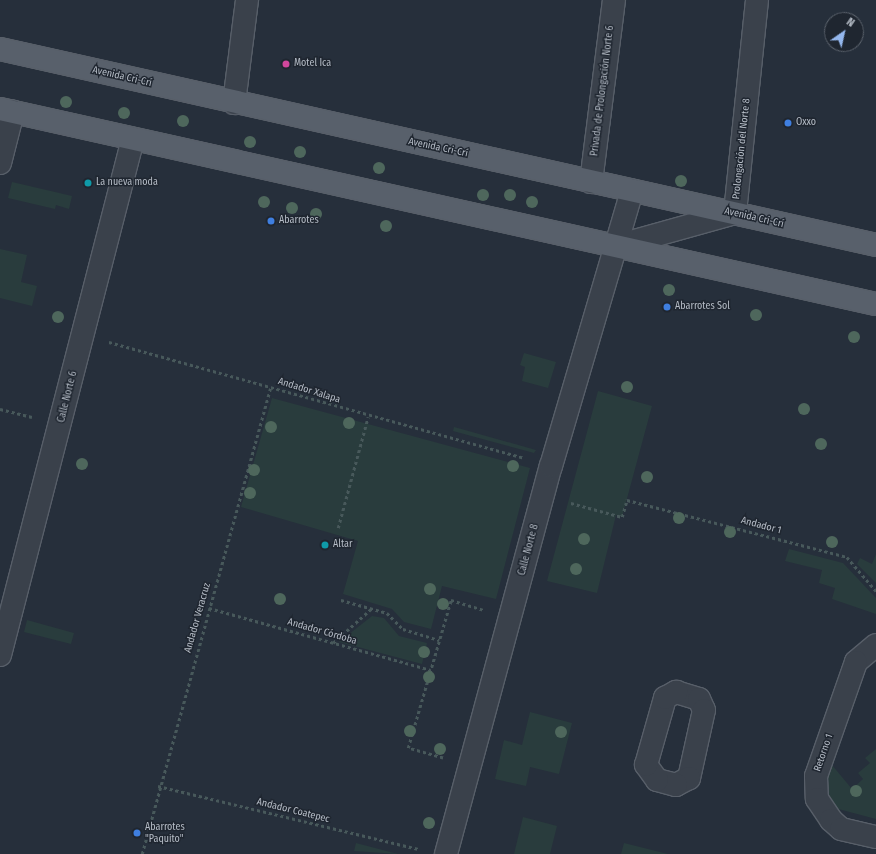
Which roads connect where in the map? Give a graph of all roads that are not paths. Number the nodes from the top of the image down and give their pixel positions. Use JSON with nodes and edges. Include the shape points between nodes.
{"nodes":[{"id":1,"x":248,"y":0,"type":"edge"},
{"id":2,"x":614,"y":0,"type":"edge"},
{"id":3,"x":757,"y":0,"type":"edge"},
{"id":4,"x":0,"y":49,"type":"edge"},
{"id":5,"x":234,"y":103,"type":"junction"},
{"id":6,"x":6,"y":110,"type":"edge"},
{"id":7,"x":134,"y":139,"type":"junction"},
{"id":8,"x":0,"y":163,"type":"edge"},
{"id":9,"x":591,"y":182,"type":"junction"},
{"id":10,"x":632,"y":191,"type":"junction"},
{"id":11,"x":735,"y":213,"type":"junction"},
{"id":12,"x":876,"y":245,"type":"edge"},
{"id":13,"x":617,"y":246,"type":"junction"},
{"id":14,"x":876,"y":304,"type":"edge"},
{"id":15,"x":876,"y":646,"type":"edge"},
{"id":16,"x":0,"y":655,"type":"edge"},
{"id":17,"x":876,"y":837,"type":"edge"},
{"id":18,"x":446,"y":854,"type":"edge"}],
"edges":[{"from":1,"to":5,"type":"street"},
{"from":2,"to":9,"type":"street","name":"Privada de Prolongación Norte 6"},
{"from":3,"to":11,"type":"street","name":"Prolongación del Norte 8"},
{"from":4,"to":5,"type":"main road","name":"Avenida Cri-Crí"},
{"from":5,"to":9,"type":"main road","name":"Avenida Cri-Crí"},
{"from":6,"to":7,"type":"main road"},
{"from":6,"to":8,"type":"street"},
{"from":7,"to":13,"type":"main road"},
{"from":7,"to":16,"type":"street","name":"Calle Norte 6"},
{"from":9,"to":10,"type":"main road","name":"Avenida Cri-Crí"},
{"from":10,"to":11,"type":"main road","name":"Avenida Cri-Crí"},
{"from":10,"to":13,"type":"street"},
{"from":11,"to":12,"type":"main road","name":"Avenida Cri-Crí"},
{"from":11,"to":13,"type":"street","name":"Prolongación del Norte 8"},
{"from":13,"to":14,"type":"main road"},
{"from":13,"to":18,"type":"street","name":"Calle Norte 8","via":[[551,466]]},
{"from":15,"to":17,"type":"street","name":"Retorno 1","via":[[856,662],[816,776],[817,799],[831,820],[841,829]]}]}
